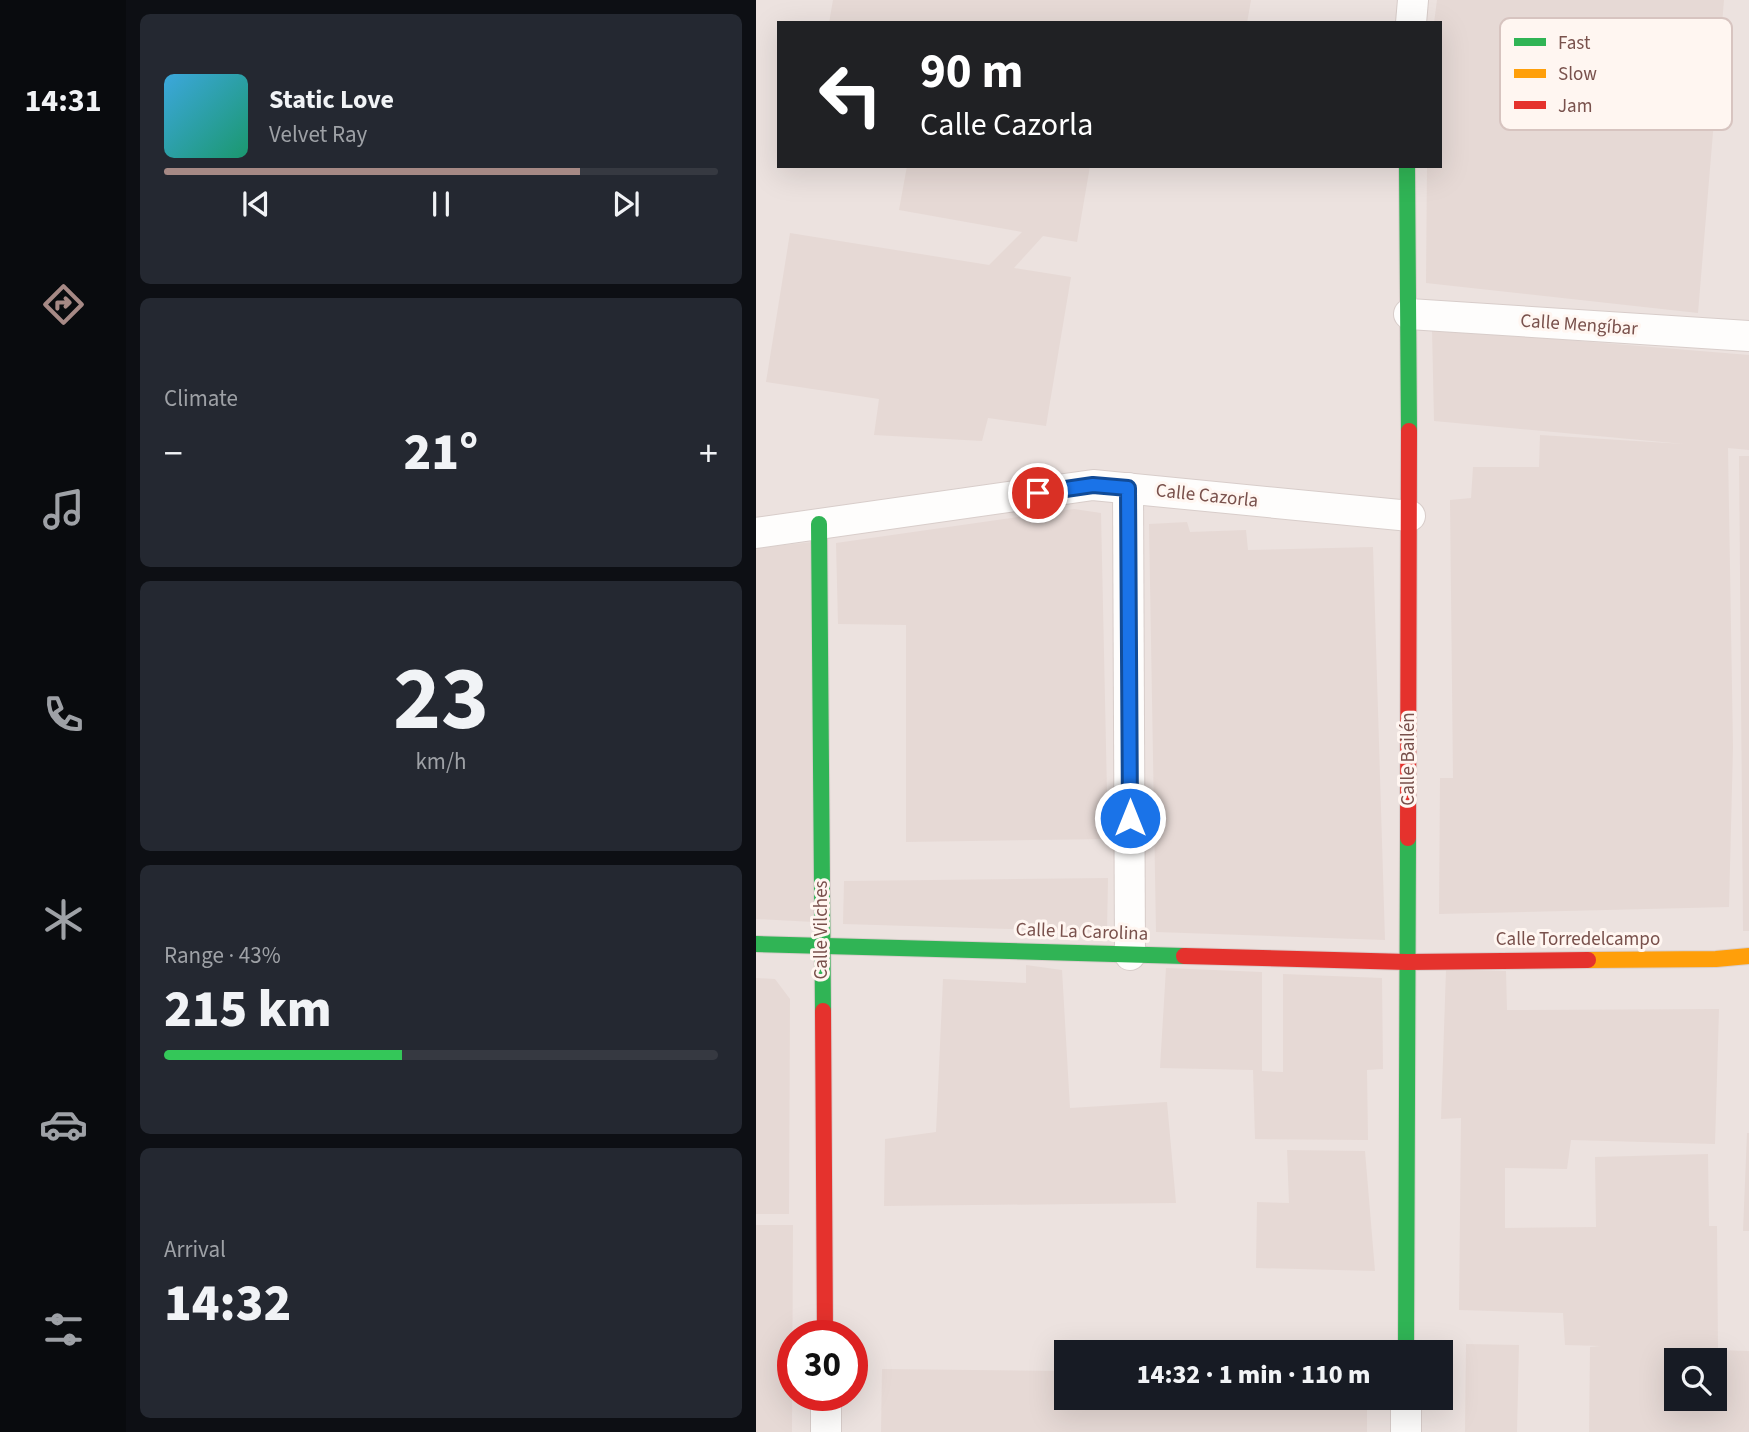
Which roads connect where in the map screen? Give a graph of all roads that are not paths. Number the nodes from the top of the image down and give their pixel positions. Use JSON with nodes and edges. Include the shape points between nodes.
{"nodes":[{"id":1,"x":1413,"y":0,"type":"edge"},
{"id":2,"x":1411,"y":21,"type":"edge"},
{"id":3,"x":1407,"y":168,"type":"edge"},
{"id":4,"x":1409,"y":314,"type":"junction"},
{"id":5,"x":1749,"y":336,"type":"edge"},
{"id":6,"x":1128,"y":488,"type":"junction"},
{"id":7,"x":1409,"y":516,"type":"junction"},
{"id":8,"x":819,"y":524,"type":"junction"},
{"id":9,"x":756,"y":533,"type":"edge"},
{"id":10,"x":756,"y":944,"type":"edge"},
{"id":11,"x":821,"y":946,"type":"junction"},
{"id":12,"x":1130,"y":955,"type":"junction"},
{"id":13,"x":1749,"y":956,"type":"edge"},
{"id":14,"x":1407,"y":962,"type":"junction"},
{"id":15,"x":825,"y":1320,"type":"edge"},
{"id":16,"x":1406,"y":1340,"type":"edge"},
{"id":17,"x":1406,"y":1410,"type":"edge"},
{"id":18,"x":826,"y":1411,"type":"edge"},
{"id":19,"x":827,"y":1432,"type":"edge"},
{"id":20,"x":1406,"y":1432,"type":"edge"}],
"edges":[{"from":1,"to":2,"type":"street"},
{"from":3,"to":4,"type":"street","name":"Calle Bailén"},
{"from":4,"to":5,"type":"street","name":"Calle Mengíbar"},
{"from":4,"to":7,"type":"street","name":"Calle Bailén"},
{"from":6,"to":7,"type":"street","name":"Calle Cazorla"},
{"from":6,"to":8,"type":"street","name":"Calle Cazorla","via":[[1093,485]]},
{"from":6,"to":12,"type":"street"},
{"from":7,"to":14,"type":"street","name":"Calle Bailén"},
{"from":8,"to":9,"type":"street","name":"Calle Cazorla"},
{"from":8,"to":11,"type":"street","name":"Calle Vilches"},
{"from":10,"to":11,"type":"street","name":"Calle La Carolina"},
{"from":11,"to":12,"type":"street","name":"Calle La Carolina"},
{"from":11,"to":15,"type":"street","name":"Calle Vilches"},
{"from":12,"to":14,"type":"street","name":"Calle La Carolina"},
{"from":13,"to":14,"type":"street","name":"Calle Torredelcampo"},
{"from":14,"to":16,"type":"street","name":"Calle Bailén"},
{"from":17,"to":20,"type":"street"},
{"from":18,"to":19,"type":"street"}]}
